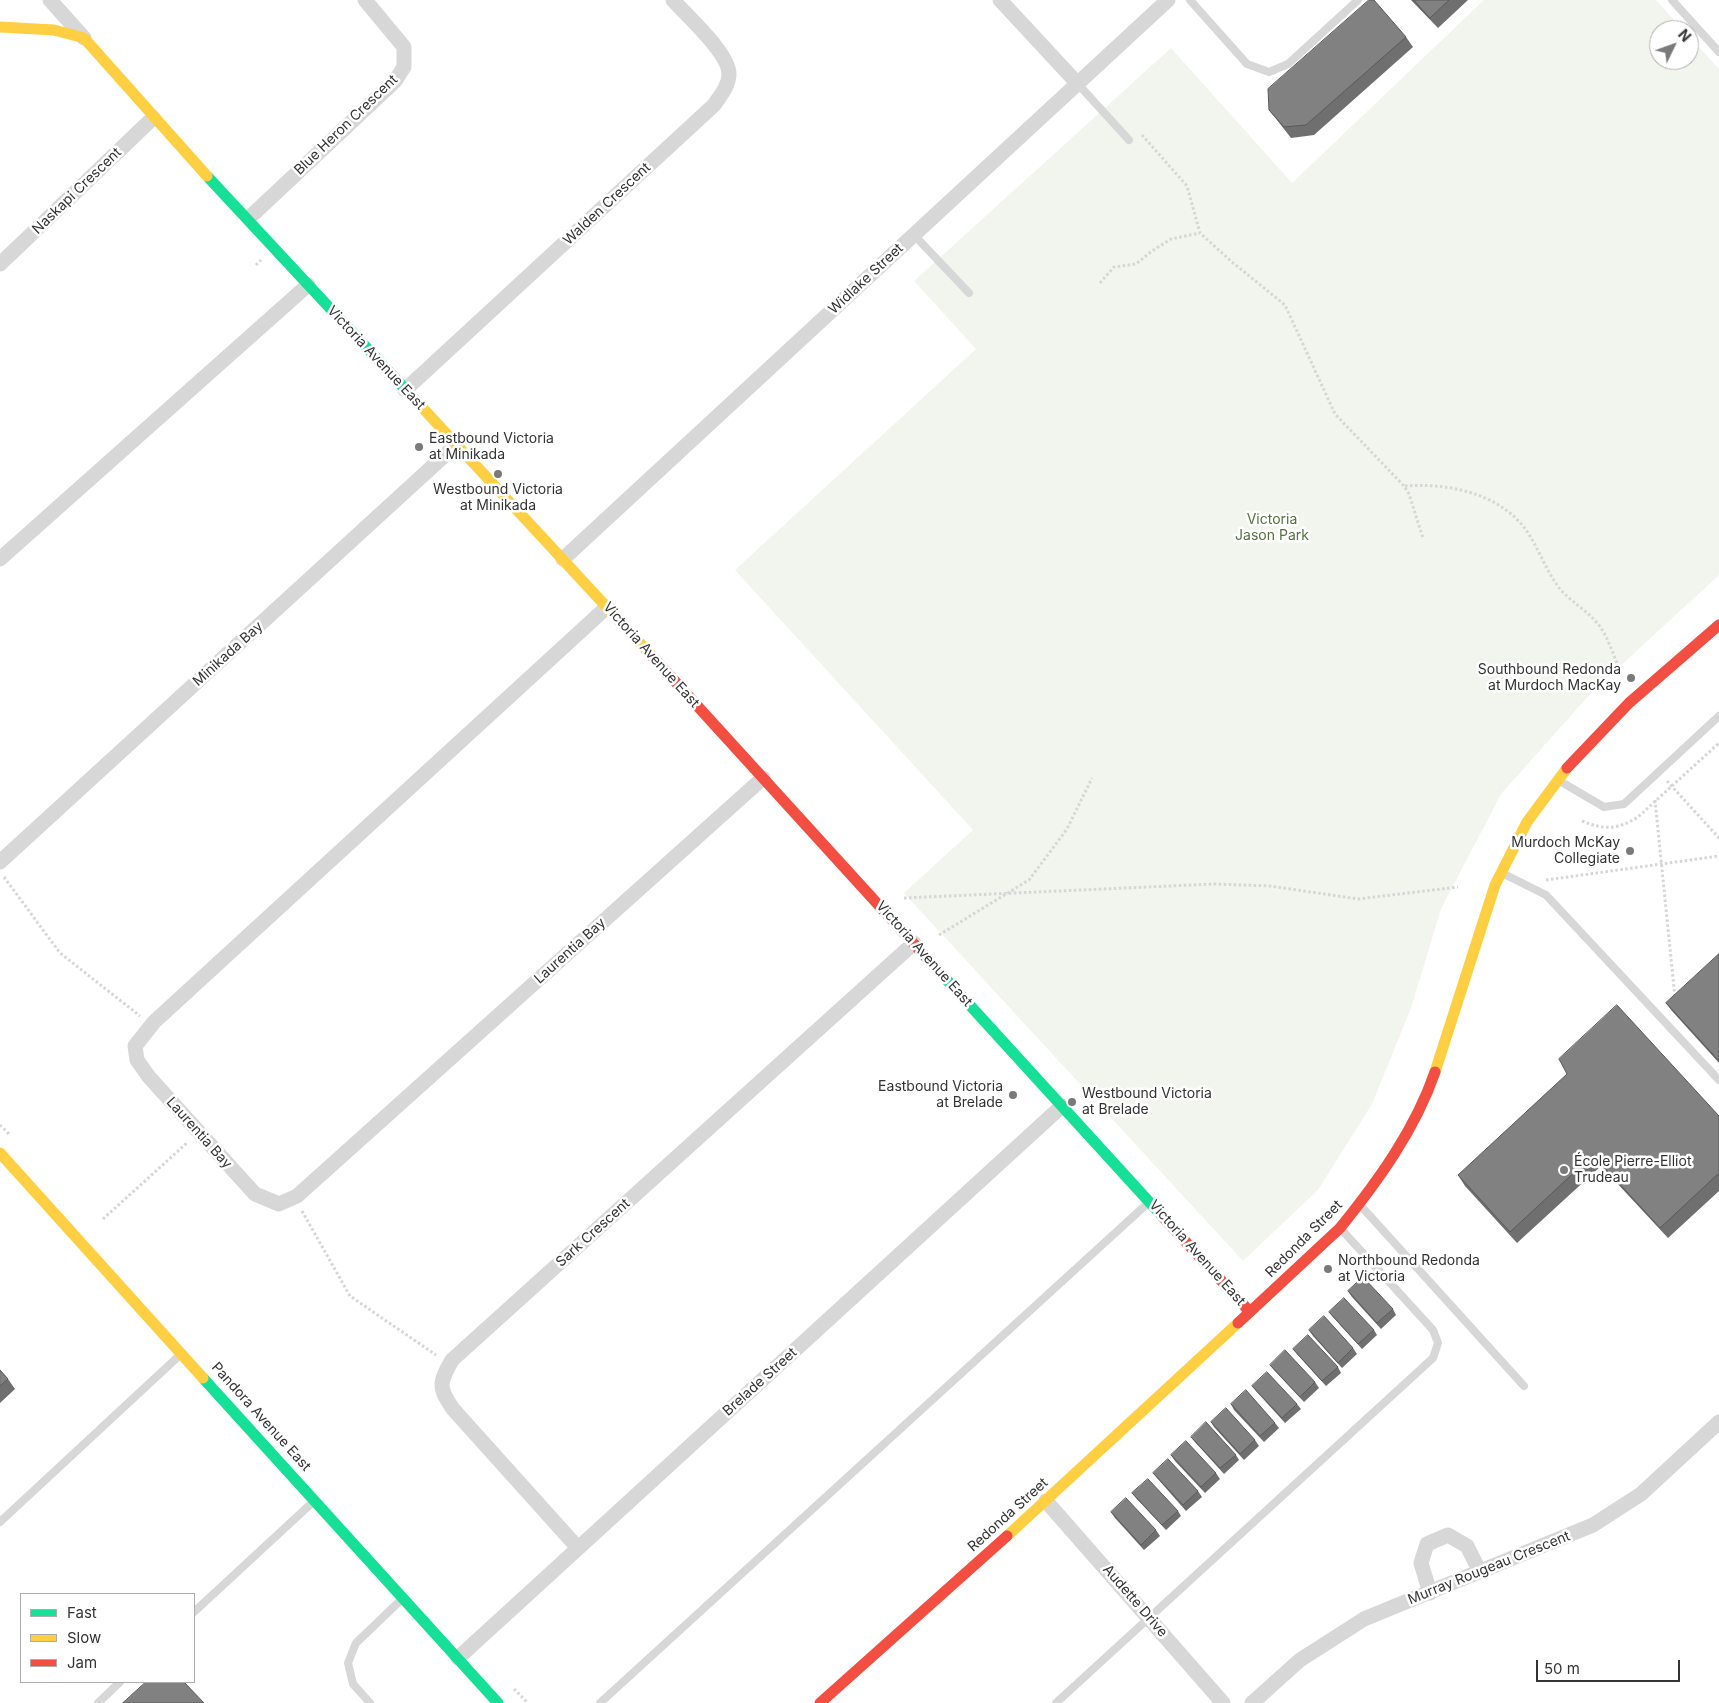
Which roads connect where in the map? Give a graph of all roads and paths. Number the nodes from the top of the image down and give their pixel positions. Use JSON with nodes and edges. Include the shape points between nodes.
{"nodes":[{"id":1,"x":50,"y":0,"type":"edge"},
{"id":2,"x":365,"y":0,"type":"edge"},
{"id":3,"x":673,"y":0,"type":"edge"},
{"id":4,"x":1000,"y":0,"type":"edge"},
{"id":5,"x":1168,"y":0,"type":"edge"},
{"id":6,"x":1190,"y":0,"type":"edge"},
{"id":7,"x":1358,"y":0,"type":"edge"},
{"id":8,"x":1672,"y":0,"type":"edge"},
{"id":9,"x":0,"y":27,"type":"edge"},
{"id":10,"x":84,"y":38,"type":"junction"},
{"id":11,"x":1719,"y":52,"type":"edge"},
{"id":12,"x":1077,"y":83,"type":"junction"},
{"id":13,"x":153,"y":118,"type":"junction"},
{"id":14,"x":1144,"y":138,"type":"dead end"},
{"id":15,"x":1129,"y":140,"type":"dead end"},
{"id":16,"x":249,"y":218,"type":"junction"},
{"id":17,"x":1200,"y":233,"type":"junction"},
{"id":18,"x":914,"y":235,"type":"junction"},
{"id":19,"x":0,"y":264,"type":"edge"},
{"id":20,"x":1100,"y":283,"type":"dead end"},
{"id":21,"x":308,"y":285,"type":"junction"},
{"id":22,"x":969,"y":293,"type":"dead end"},
{"id":23,"x":405,"y":390,"type":"junction"},
{"id":24,"x":456,"y":445,"type":"junction"},
{"id":25,"x":1404,"y":486,"type":"junction"},
{"id":26,"x":1424,"y":538,"type":"dead end"},
{"id":27,"x":0,"y":559,"type":"edge"},
{"id":28,"x":563,"y":559,"type":"junction"},
{"id":29,"x":607,"y":607,"type":"junction"},
{"id":30,"x":1719,"y":625,"type":"edge"},
{"id":31,"x":1620,"y":670,"type":"dead end"},
{"id":32,"x":1719,"y":716,"type":"edge"},
{"id":33,"x":1659,"y":771,"type":"junction"},
{"id":34,"x":763,"y":778,"type":"junction"},
{"id":35,"x":1092,"y":778,"type":"dead end"},
{"id":36,"x":1556,"y":780,"type":"junction"},
{"id":37,"x":1655,"y":800,"type":"dead end"},
{"id":38,"x":1719,"y":838,"type":"edge"},
{"id":39,"x":1719,"y":856,"type":"edge"},
{"id":40,"x":1662,"y":864,"type":"junction"},
{"id":41,"x":1,"y":868,"type":"edge"},
{"id":42,"x":1500,"y":872,"type":"junction"},
{"id":43,"x":1545,"y":880,"type":"dead end"},
{"id":44,"x":1458,"y":887,"type":"dead end"},
{"id":45,"x":1008,"y":893,"type":"junction"},
{"id":46,"x":904,"y":898,"type":"dead end"},
{"id":47,"x":939,"y":935,"type":"dead end"},
{"id":48,"x":914,"y":943,"type":"junction"},
{"id":49,"x":1683,"y":992,"type":"edge"},
{"id":50,"x":1675,"y":999,"type":"junction"},
{"id":51,"x":1660,"y":1017,"type":"junction"},
{"id":52,"x":150,"y":1026,"type":"junction"},
{"id":53,"x":1719,"y":1080,"type":"edge"},
{"id":54,"x":1062,"y":1106,"type":"junction"},
{"id":55,"x":198,"y":1132,"type":"junction"},
{"id":56,"x":0,"y":1153,"type":"edge"},
{"id":57,"x":297,"y":1196,"type":"junction"},
{"id":58,"x":1150,"y":1202,"type":"junction"},
{"id":59,"x":1359,"y":1205,"type":"junction"},
{"id":60,"x":103,"y":1219,"type":"dead end"},
{"id":61,"x":1340,"y":1228,"type":"junction"},
{"id":62,"x":1250,"y":1312,"type":"junction"},
{"id":63,"x":183,"y":1353,"type":"junction"},
{"id":64,"x":452,"y":1360,"type":"junction"},
{"id":65,"x":1524,"y":1386,"type":"dead end"},
{"id":66,"x":1719,"y":1422,"type":"edge"},
{"id":67,"x":315,"y":1500,"type":"junction"},
{"id":68,"x":1046,"y":1501,"type":"junction"},
{"id":69,"x":0,"y":1522,"type":"edge"},
{"id":70,"x":578,"y":1548,"type":"junction"},
{"id":71,"x":1480,"y":1572,"type":"junction"},
{"id":72,"x":1430,"y":1593,"type":"junction"},
{"id":73,"x":404,"y":1597,"type":"junction"},
{"id":74,"x":195,"y":1611,"type":"edge"},
{"id":75,"x":1150,"y":1618,"type":"junction"},
{"id":76,"x":458,"y":1658,"type":"junction"},
{"id":77,"x":119,"y":1683,"type":"edge"},
{"id":78,"x":98,"y":1703,"type":"edge"},
{"id":79,"x":370,"y":1703,"type":"edge"},
{"id":80,"x":498,"y":1703,"type":"edge"},
{"id":81,"x":600,"y":1703,"type":"edge"},
{"id":82,"x":820,"y":1703,"type":"edge"},
{"id":83,"x":1056,"y":1703,"type":"edge"},
{"id":84,"x":1223,"y":1703,"type":"edge"},
{"id":85,"x":1252,"y":1703,"type":"edge"}],
"edges":[{"from":1,"to":10,"type":"street","name":"Victoria Avenue East"},
{"from":2,"to":16,"type":"street","name":"Blue Heron Crescent","via":[[404,47],[404,67],[395,81]]},
{"from":3,"to":23,"type":"street","name":"Walden Crescent","via":[[724,57],[729,74],[725,89],[714,105]]},
{"from":4,"to":12,"type":"street"},
{"from":5,"to":12,"type":"street","name":"Widlake Street"},
{"from":6,"to":7,"type":"lane","via":[[1247,64],[1269,72],[1288,64]]},
{"from":8,"to":11,"type":"lane"},
{"from":9,"to":10,"type":"street","via":[[54,30]]},
{"from":10,"to":13,"type":"street","name":"Victoria Avenue East"},
{"from":12,"to":15,"type":"lane"},
{"from":12,"to":18,"type":"street","name":"Widlake Street"},
{"from":13,"to":16,"type":"street","name":"Victoria Avenue East"},
{"from":13,"to":19,"type":"street","name":"Naskapi Crescent"},
{"from":14,"to":17,"type":"path","via":[[1187,186]]},
{"from":16,"to":21,"type":"street","name":"Victoria Avenue East"},
{"from":17,"to":20,"type":"path","via":[[1171,240],[1136,264],[1114,267]]},
{"from":17,"to":25,"type":"path","via":[[1286,305],[1335,414]]},
{"from":18,"to":22,"type":"lane"},
{"from":18,"to":28,"type":"street","name":"Widlake Street"},
{"from":21,"to":23,"type":"street","name":"Victoria Avenue East"},
{"from":21,"to":27,"type":"street"},
{"from":23,"to":24,"type":"street","name":"Victoria Avenue East"},
{"from":24,"to":28,"type":"street","name":"Victoria Avenue East"},
{"from":24,"to":41,"type":"street","name":"Minikada Bay"},
{"from":25,"to":26,"type":"path"},
{"from":25,"to":31,"type":"path","via":[[1427,484],[1472,492],[1504,510],[1522,525],[1560,589],[1602,629]]},
{"from":28,"to":29,"type":"street","name":"Victoria Avenue East"},
{"from":29,"to":34,"type":"street","name":"Victoria Avenue East"},
{"from":29,"to":52,"type":"street","name":"Laurentia Bay"},
{"from":30,"to":36,"type":"street","name":"Redonda Street","via":[[1617,713]]},
{"from":32,"to":33,"type":"lane"},
{"from":33,"to":36,"type":"lane","via":[[1624,804],[1604,806]]},
{"from":33,"to":38,"type":"path"},
{"from":34,"to":48,"type":"street","name":"Victoria Avenue East"},
{"from":34,"to":57,"type":"street","name":"Laurentia Bay"},
{"from":35,"to":45,"type":"path","via":[[1067,829],[1029,880]]},
{"from":36,"to":42,"type":"street","name":"Redonda Street"},
{"from":37,"to":40,"type":"path"},
{"from":39,"to":40,"type":"path"},
{"from":40,"to":43,"type":"path"},
{"from":40,"to":50,"type":"path"},
{"from":41,"to":52,"type":"path","via":[[5,881],[60,953]]},
{"from":42,"to":51,"type":"lane","via":[[1546,894]]},
{"from":42,"to":59,"type":"street","name":"Redonda Street","via":[[1429,1085],[1398,1148]]},
{"from":44,"to":45,"type":"path","via":[[1358,899],[1270,886],[1214,884]]},
{"from":45,"to":46,"type":"path"},
{"from":45,"to":47,"type":"path"},
{"from":48,"to":54,"type":"street","name":"Victoria Avenue East"},
{"from":48,"to":64,"type":"street","name":"Sark Crescent"},
{"from":49,"to":50,"type":"path"},
{"from":50,"to":51,"type":"path"},
{"from":51,"to":53,"type":"lane"},
{"from":52,"to":55,"type":"street","name":"Laurentia Bay","via":[[135,1046],[137,1060]]},
{"from":54,"to":58,"type":"street","name":"Victoria Avenue East"},
{"from":54,"to":70,"type":"street","name":"Brelade Street"},
{"from":55,"to":57,"type":"street","name":"Laurentia Bay","via":[[255,1194],[280,1204]]},
{"from":55,"to":60,"type":"path"},
{"from":56,"to":63,"type":"street","name":"Pandora Avenue East"},
{"from":57,"to":64,"type":"path","via":[[303,1213],[350,1296],[437,1356]]},
{"from":58,"to":62,"type":"street","name":"Victoria Avenue East"},
{"from":58,"to":81,"type":"lane"},
{"from":59,"to":61,"type":"street","name":"Redonda Street"},
{"from":59,"to":65,"type":"lane"},
{"from":61,"to":62,"type":"street","name":"Redonda Street"},
{"from":61,"to":75,"type":"lane","via":[[1433,1330],[1438,1343],[1433,1358]]},
{"from":62,"to":68,"type":"street","name":"Redonda Street"},
{"from":63,"to":67,"type":"street","name":"Pandora Avenue East"},
{"from":63,"to":69,"type":"lane"},
{"from":64,"to":70,"type":"street","name":"Sark Crescent","via":[[441,1379],[442,1393]]},
{"from":66,"to":71,"type":"street","name":"Murray Rougeau Crescent","via":[[1641,1494],[1593,1526]]},
{"from":67,"to":73,"type":"street","name":"Pandora Avenue East"},
{"from":67,"to":74,"type":"lane"},
{"from":68,"to":75,"type":"street","name":"Audette Drive"},
{"from":68,"to":82,"type":"street","name":"Redonda Street"},
{"from":70,"to":76,"type":"street","name":"Brelade Street"},
{"from":71,"to":72,"type":"street","name":"Murray Rougeau Crescent"},
{"from":71,"to":72,"type":"street","via":[[1467,1546],[1448,1536],[1426,1544],[1421,1564]]},
{"from":72,"to":85,"type":"street","name":"Murray Rougeau Crescent","via":[[1356,1624],[1300,1660]]},
{"from":73,"to":76,"type":"street","name":"Pandora Avenue East"},
{"from":73,"to":79,"type":"lane","via":[[356,1643],[348,1663],[353,1684]]},
{"from":75,"to":83,"type":"lane"},
{"from":75,"to":84,"type":"street","name":"Audette Drive"},
{"from":76,"to":80,"type":"street","name":"Pandora Avenue East"},
{"from":77,"to":78,"type":"lane"}]}
